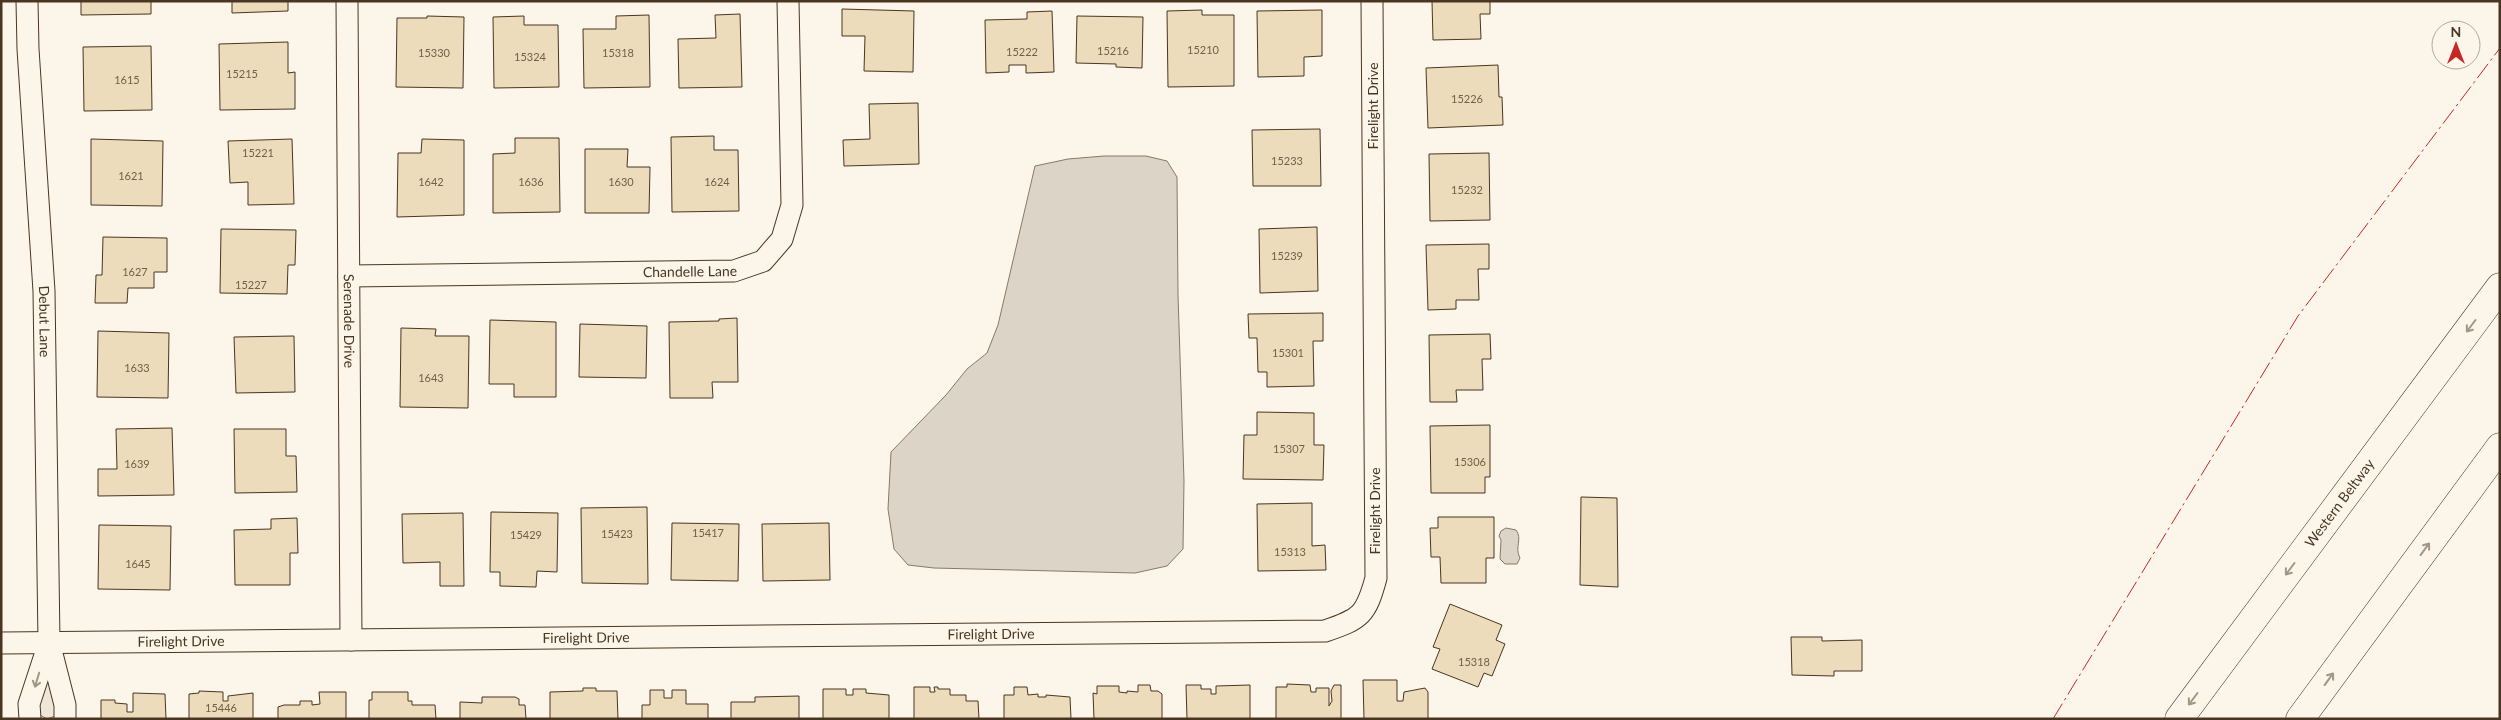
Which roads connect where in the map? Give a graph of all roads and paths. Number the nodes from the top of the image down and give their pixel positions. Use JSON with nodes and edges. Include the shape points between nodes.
{"nodes":[{"id":1,"x":27,"y":1,"type":"edge"},
{"id":2,"x":347,"y":1,"type":"edge"},
{"id":3,"x":788,"y":1,"type":"edge"},
{"id":4,"x":1372,"y":1,"type":"edge"},
{"id":5,"x":349,"y":276,"type":"junction"},
{"id":6,"x":2500,"y":287,"type":"edge"},
{"id":7,"x":2500,"y":447,"type":"edge"},
{"id":8,"x":351,"y":640,"type":"junction"},
{"id":9,"x":49,"y":642,"type":"junction"},
{"id":10,"x":1,"y":643,"type":"edge"},
{"id":11,"x":30,"y":719,"type":"edge"},
{"id":12,"x":65,"y":719,"type":"edge"},
{"id":13,"x":2178,"y":719,"type":"edge"},
{"id":14,"x":2300,"y":719,"type":"edge"}],
"edges":[{"from":1,"to":9,"type":"street","name":"Debut Lane","via":[[44,291]]},
{"from":2,"to":5,"type":"street","name":"Serenade Drive"},
{"from":3,"to":5,"type":"street","name":"Chandelle Lane","via":[[792,204],[782,239],[762,261],[734,271]]},
{"from":4,"to":8,"type":"street","name":"Firelight Drive","via":[[1376,578],[1368,605],[1350,623],[1325,631]]},
{"from":5,"to":8,"type":"street","name":"Serenade Drive"},
{"from":6,"to":13,"type":"highway","name":"Western Beltway","one_way":true},
{"from":14,"to":7,"type":"highway","one_way":true},
{"from":8,"to":9,"type":"street","name":"Firelight Drive"},
{"from":9,"to":10,"type":"street","name":"Firelight Drive"},
{"from":9,"to":11,"type":"street","name":"Debut Lane","one_way":true,"via":[[29,704]]},
{"from":9,"to":12,"type":"street","name":"Debut Lane","via":[[65,705]]}]}
